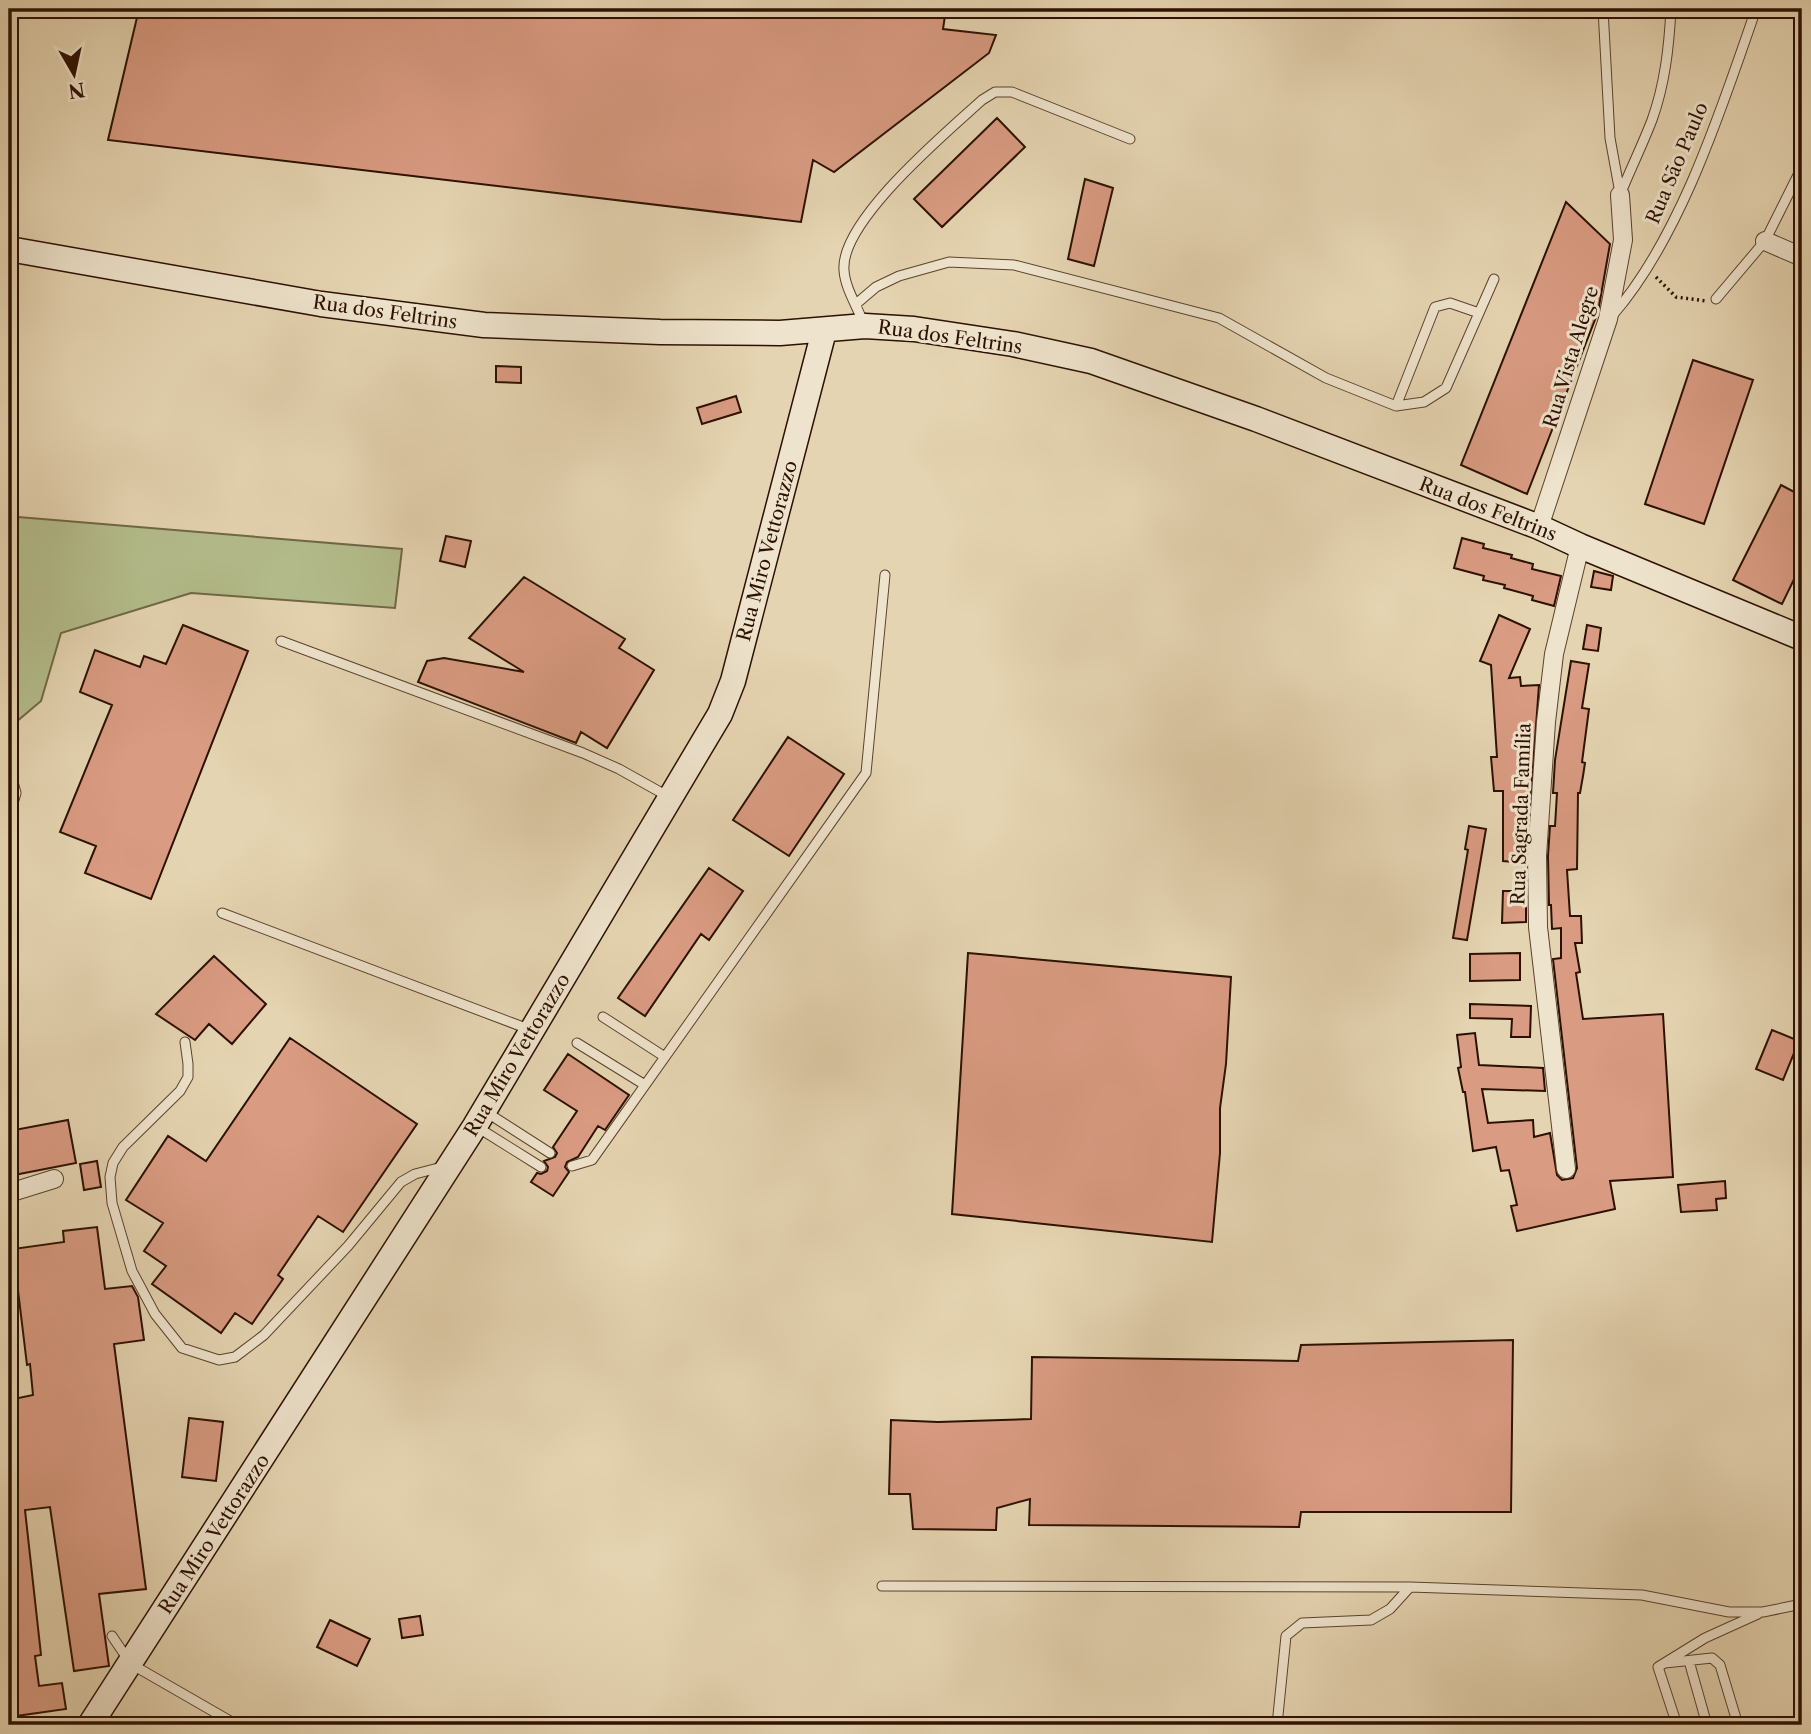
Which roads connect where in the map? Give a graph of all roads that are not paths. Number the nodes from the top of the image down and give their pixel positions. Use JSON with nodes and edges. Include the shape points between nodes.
{"nodes":[{"id":1,"x":1603,"y":9,"type":"edge"},
{"id":2,"x":1671,"y":9,"type":"edge"},
{"id":3,"x":1756,"y":9,"type":"edge"},
{"id":4,"x":1130,"y":139,"type":"dead end"},
{"id":5,"x":1802,"y":167,"type":"edge"},
{"id":6,"x":1620,"y":195,"type":"junction"},
{"id":7,"x":1765,"y":241,"type":"junction"},
{"id":8,"x":9,"y":249,"type":"edge"},
{"id":9,"x":1802,"y":257,"type":"edge"},
{"id":10,"x":1494,"y":279,"type":"dead end"},
{"id":11,"x":1716,"y":299,"type":"road end"},
{"id":12,"x":1479,"y":313,"type":"junction"},
{"id":13,"x":861,"y":315,"type":"junction"},
{"id":14,"x":1608,"y":319,"type":"junction"},
{"id":15,"x":824,"y":331,"type":"junction"},
{"id":16,"x":1396,"y":406,"type":"junction"},
{"id":17,"x":1539,"y":527,"type":"junction"},
{"id":18,"x":1580,"y":546,"type":"junction"},
{"id":19,"x":885,"y":575,"type":"dead end"},
{"id":20,"x":1802,"y":638,"type":"edge"},
{"id":21,"x":281,"y":641,"type":"dead end"},
{"id":22,"x":9,"y":780,"type":"edge"},
{"id":23,"x":670,"y":798,"type":"junction"},
{"id":24,"x":9,"y":817,"type":"edge"},
{"id":25,"x":222,"y":913,"type":"dead end"},
{"id":26,"x":603,"y":1017,"type":"dead end"},
{"id":27,"x":533,"y":1031,"type":"junction"},
{"id":28,"x":185,"y":1042,"type":"dead end"},
{"id":29,"x":577,"y":1043,"type":"dead end"},
{"id":30,"x":665,"y":1057,"type":"junction"},
{"id":31,"x":645,"y":1085,"type":"junction"},
{"id":32,"x":480,"y":1118,"type":"junction"},
{"id":33,"x":550,"y":1153,"type":"dead end"},
{"id":34,"x":450,"y":1164,"type":"junction"},
{"id":35,"x":541,"y":1167,"type":"dead end"},
{"id":36,"x":572,"y":1167,"type":"dead end"},
{"id":37,"x":1566,"y":1168,"type":"dead end"},
{"id":38,"x":54,"y":1179,"type":"dead end"},
{"id":39,"x":9,"y":1193,"type":"edge"},
{"id":40,"x":882,"y":1586,"type":"dead end"},
{"id":41,"x":1410,"y":1587,"type":"junction"},
{"id":42,"x":1802,"y":1604,"type":"edge"},
{"id":43,"x":1763,"y":1612,"type":"junction"},
{"id":44,"x":112,"y":1636,"type":"dead end"},
{"id":45,"x":1689,"y":1661,"type":"junction"},
{"id":46,"x":131,"y":1664,"type":"junction"},
{"id":47,"x":1662,"y":1664,"type":"junction"},
{"id":48,"x":90,"y":1725,"type":"edge"},
{"id":49,"x":237,"y":1725,"type":"edge"},
{"id":50,"x":1277,"y":1725,"type":"edge"},
{"id":51,"x":1677,"y":1725,"type":"edge"},
{"id":52,"x":1707,"y":1725,"type":"edge"},
{"id":53,"x":1738,"y":1725,"type":"edge"}],
"edges":[{"from":1,"to":6,"type":"lane","via":[[1610,138]]},
{"from":2,"to":6,"type":"lane","via":[[1663,84]]},
{"from":3,"to":14,"type":"lane","name":"Rua São Paulo","via":[[1687,190],[1637,285]]},
{"from":4,"to":13,"type":"lane","via":[[1012,92],[995,92],[982,100],[902,173],[855,233],[845,253],[844,272]]},
{"from":5,"to":7,"type":"lane"},
{"from":6,"to":14,"type":"street","name":"Rua Vista Alegre","via":[[1623,240]]},
{"from":7,"to":9,"type":"street"},
{"from":7,"to":11,"type":"lane"},
{"from":8,"to":15,"type":"street","name":"Rua dos Feltrins","via":[[321,304],[484,325],[660,332]]},
{"from":10,"to":12,"type":"lane"},
{"from":12,"to":16,"type":"lane","via":[[1446,388],[1424,401]]},
{"from":12,"to":16,"type":"lane","via":[[1450,303],[1436,307]]},
{"from":13,"to":15,"type":"street","name":"Rua dos Feltrins"},
{"from":13,"to":16,"type":"lane","via":[[876,287],[899,276],[949,262],[1014,265],[1219,318],[1326,378]]},
{"from":13,"to":17,"type":"street","name":"Rua dos Feltrins","via":[[1091,361]]},
{"from":14,"to":17,"type":"street","name":"Rua Vista Alegre"},
{"from":15,"to":23,"type":"street","name":"Rua Miro Vettorazzo","via":[[733,681],[720,714]]},
{"from":17,"to":18,"type":"street","name":"Rua dos Feltrins"},
{"from":18,"to":20,"type":"street","name":"Rua dos Feltrins"},
{"from":18,"to":37,"type":"street","name":"Rua Sagrada Família","via":[[1554,654],[1537,856],[1538,927]]},
{"from":19,"to":30,"type":"lane","via":[[866,773]]},
{"from":21,"to":23,"type":"lane","via":[[583,752]]},
{"from":22,"to":24,"type":"lane","via":[[16,793]]},
{"from":23,"to":27,"type":"street","name":"Rua Miro Vettorazzo"},
{"from":25,"to":27,"type":"lane"},
{"from":26,"to":30,"type":"lane"},
{"from":27,"to":32,"type":"street","name":"Rua Miro Vettorazzo"},
{"from":28,"to":34,"type":"lane","via":[[188,1077],[180,1091],[123,1147],[110,1177],[112,1203],[132,1271],[155,1314],[182,1348],[219,1360],[235,1357],[264,1335],[401,1182]]},
{"from":29,"to":31,"type":"lane"},
{"from":30,"to":31,"type":"lane"},
{"from":31,"to":36,"type":"lane","via":[[592,1160]]},
{"from":32,"to":33,"type":"lane"},
{"from":32,"to":34,"type":"street","name":"Rua Miro Vettorazzo"},
{"from":32,"to":35,"type":"lane"},
{"from":34,"to":46,"type":"street","name":"Rua Miro Vettorazzo"},
{"from":38,"to":39,"type":"street"},
{"from":40,"to":41,"type":"lane"},
{"from":41,"to":43,"type":"lane","via":[[1642,1595],[1729,1612]]},
{"from":41,"to":50,"type":"lane","via":[[1390,1609],[1371,1620],[1302,1623],[1286,1636]]},
{"from":42,"to":43,"type":"lane"},
{"from":43,"to":47,"type":"lane"},
{"from":44,"to":46,"type":"lane"},
{"from":45,"to":47,"type":"lane"},
{"from":45,"to":52,"type":"lane"},
{"from":45,"to":53,"type":"lane","via":[[1712,1658],[1720,1665]]},
{"from":46,"to":48,"type":"street","name":"Rua Miro Vettorazzo"},
{"from":46,"to":49,"type":"lane"},
{"from":47,"to":51,"type":"lane","via":[[1658,1667]]}]}
